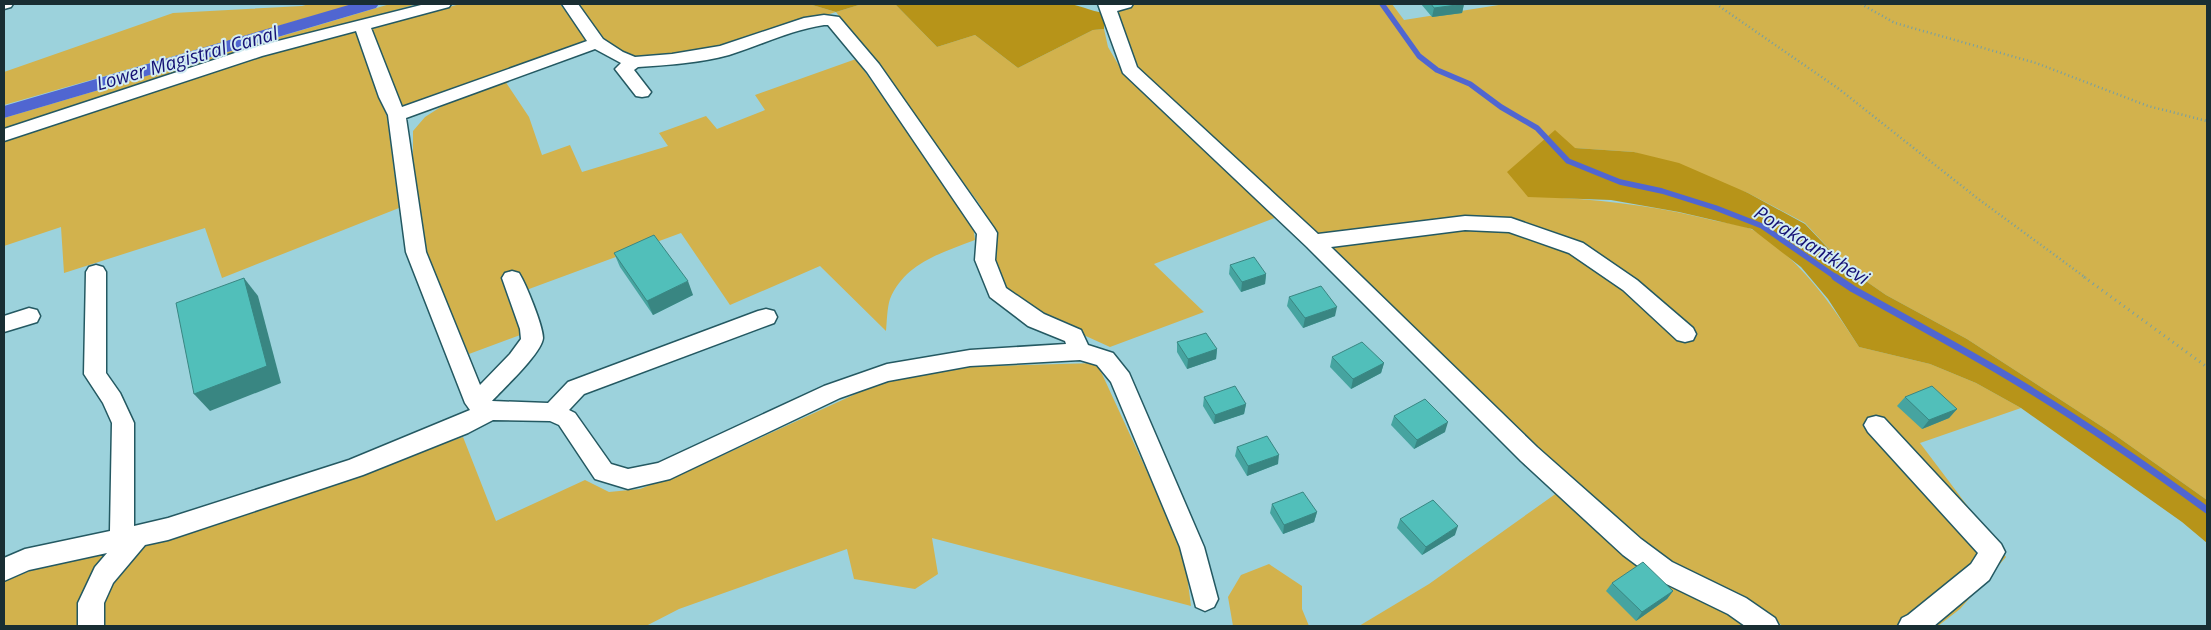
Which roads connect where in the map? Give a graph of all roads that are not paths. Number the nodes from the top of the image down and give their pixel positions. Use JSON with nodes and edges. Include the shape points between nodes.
{"nodes":[{"id":1,"x":443,"y":4,"type":"edge"},
{"id":2,"x":570,"y":4,"type":"edge"},
{"id":3,"x":1125,"y":4,"type":"edge"},
{"id":4,"x":1106,"y":6,"type":"edge"},
{"id":5,"x":362,"y":26,"type":"junction"},
{"id":6,"x":598,"y":43,"type":"junction"},
{"id":7,"x":633,"y":62,"type":"junction"},
{"id":8,"x":642,"y":92,"type":"dead end"},
{"id":9,"x":396,"y":116,"type":"junction"},
{"id":10,"x":4,"y":135,"type":"edge"},
{"id":11,"x":1314,"y":242,"type":"junction"},
{"id":12,"x":96,"y":272,"type":"dead end"},
{"id":13,"x":512,"y":278,"type":"dead end"},
{"id":14,"x":29,"y":316,"type":"dead end"},
{"id":15,"x":766,"y":317,"type":"dead end"},
{"id":16,"x":4,"y":324,"type":"edge"},
{"id":17,"x":1684,"y":334,"type":"dead end"},
{"id":18,"x":1080,"y":352,"type":"junction"},
{"id":19,"x":483,"y":407,"type":"junction"},
{"id":20,"x":553,"y":412,"type":"junction"},
{"id":21,"x":1876,"y":425,"type":"dead end"},
{"id":22,"x":129,"y":539,"type":"junction"},
{"id":23,"x":4,"y":570,"type":"edge"},
{"id":24,"x":1205,"y":600,"type":"dead end"},
{"id":25,"x":91,"y":626,"type":"edge"},
{"id":26,"x":1766,"y":626,"type":"edge"},
{"id":27,"x":1911,"y":626,"type":"edge"}],
"edges":[{"from":1,"to":5,"type":"street"},
{"from":2,"to":6,"type":"street"},
{"from":3,"to":4,"type":"street"},
{"from":4,"to":11,"type":"street","via":[[1129,69]]},
{"from":5,"to":9,"type":"street"},
{"from":5,"to":10,"type":"street","via":[[256,52]]},
{"from":6,"to":7,"type":"street"},
{"from":6,"to":9,"type":"street"},
{"from":7,"to":8,"type":"street","via":[[624,69]]},
{"from":7,"to":18,"type":"street","via":[[723,51],[804,23],[833,21],[873,68],[987,233],[985,260],[997,292],[1036,320],[1073,336]]},
{"from":9,"to":19,"type":"street","via":[[416,252]]},
{"from":11,"to":17,"type":"street","via":[[1465,223],[1511,225],[1576,248],[1630,285]]},
{"from":11,"to":26,"type":"street","via":[[1529,454],[1632,547],[1663,570],[1737,606]]},
{"from":12,"to":22,"type":"street","via":[[95,374],[123,423]]},
{"from":13,"to":19,"type":"street","via":[[532,340]]},
{"from":14,"to":16,"type":"street"},
{"from":15,"to":20,"type":"street","via":[[576,388]]},
{"from":18,"to":20,"type":"street","via":[[970,358],[887,373],[832,392],[662,472],[628,479],[603,472],[568,419]]},
{"from":18,"to":24,"type":"street","via":[[1108,359],[1121,379],[1192,547]]},
{"from":19,"to":20,"type":"street"},
{"from":19,"to":22,"type":"street","via":[[460,426],[355,468]]},
{"from":21,"to":27,"type":"street","via":[[1992,552],[1980,572]]},
{"from":22,"to":23,"type":"street","via":[[25,560]]},
{"from":22,"to":25,"type":"street","via":[[104,575],[92,603]]}]}
